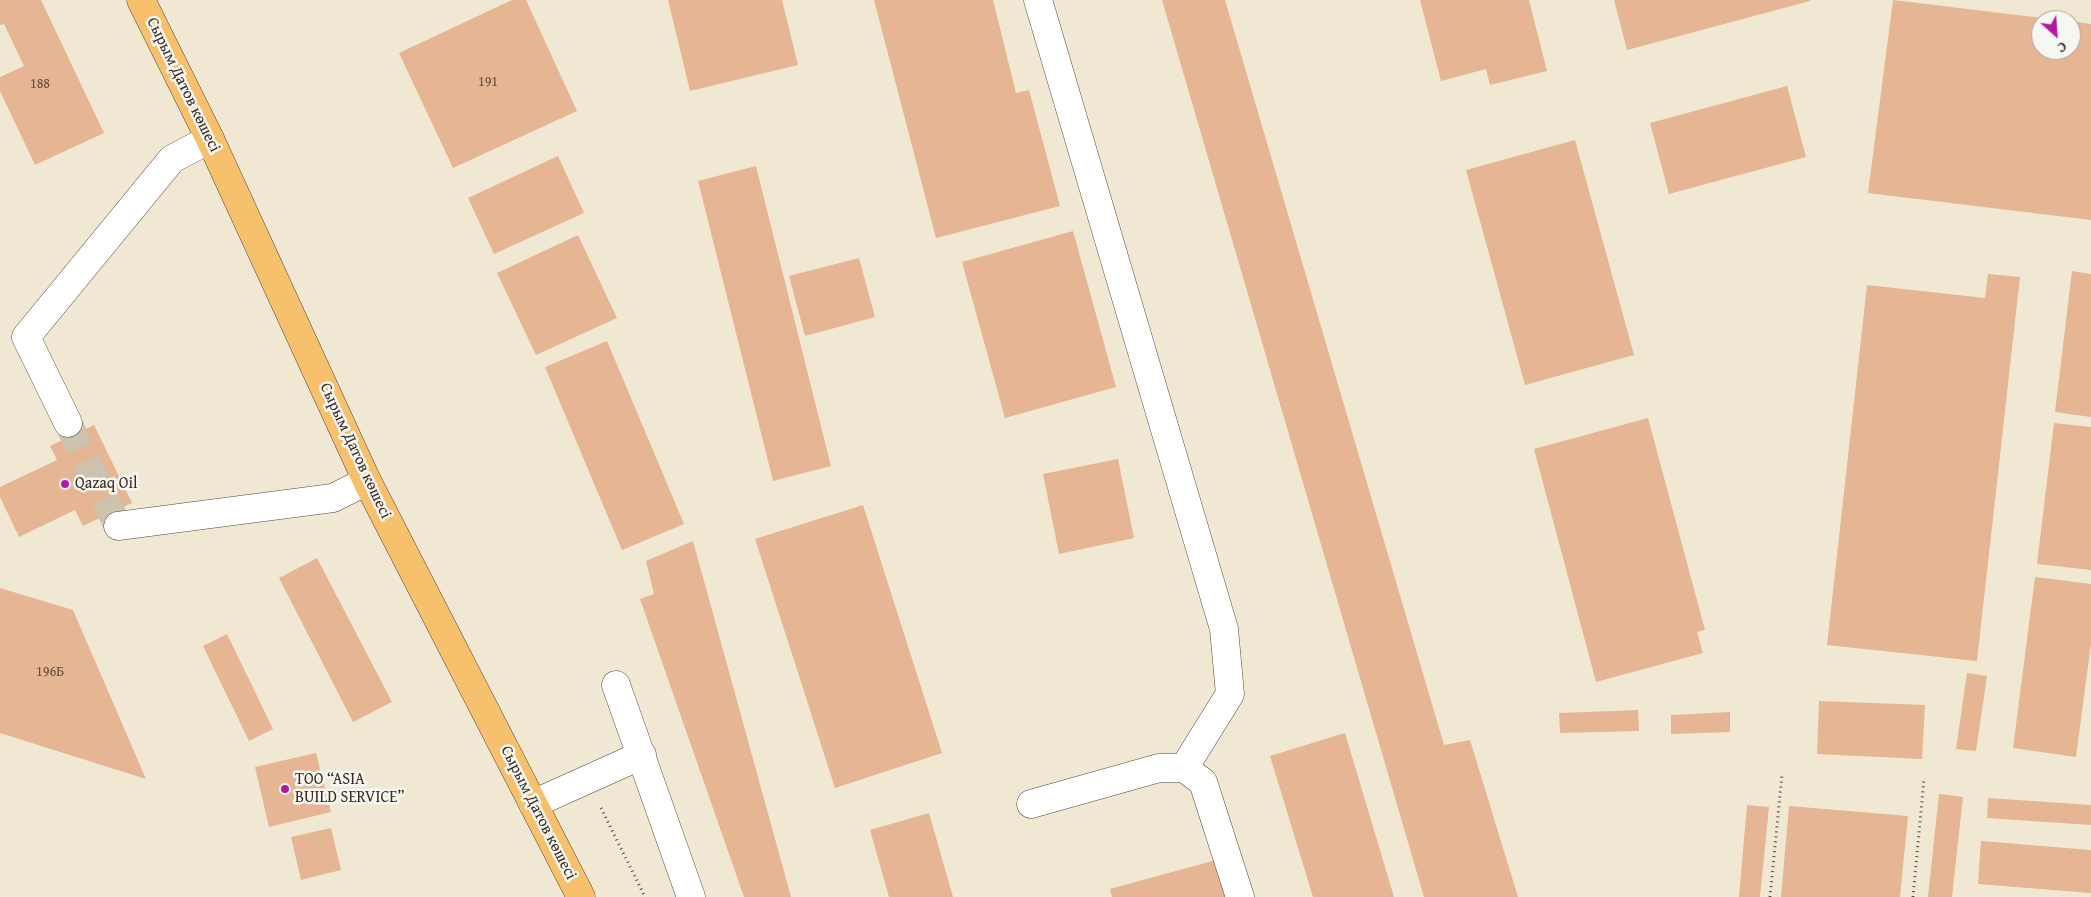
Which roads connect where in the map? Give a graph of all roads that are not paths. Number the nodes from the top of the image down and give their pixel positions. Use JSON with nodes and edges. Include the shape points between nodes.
{"nodes":[{"id":1,"x":141,"y":0,"type":"edge"},
{"id":2,"x":1038,"y":0,"type":"edge"},
{"id":3,"x":210,"y":139,"type":"junction"},
{"id":4,"x":68,"y":423,"type":"tunnel mouth"},
{"id":5,"x":367,"y":481,"type":"junction"},
{"id":6,"x":118,"y":526,"type":"dead end"},
{"id":7,"x":616,"y":685,"type":"dead end"},
{"id":8,"x":642,"y":755,"type":"junction"},
{"id":9,"x":1184,"y":768,"type":"junction"},
{"id":10,"x":533,"y":804,"type":"junction"},
{"id":11,"x":1031,"y":804,"type":"dead end"},
{"id":12,"x":578,"y":896,"type":"edge"},
{"id":13,"x":691,"y":897,"type":"edge"},
{"id":14,"x":1240,"y":897,"type":"edge"}],
"edges":[{"from":1,"to":3,"type":"main road","name":"Сырым Датов көшесі"},
{"from":2,"to":9,"type":"lane","via":[[1224,630],[1230,694]]},
{"from":3,"to":4,"type":"lane","via":[[172,159],[26,337]]},
{"from":3,"to":5,"type":"main road","name":"Сырым Датов көшесі"},
{"from":5,"to":6,"type":"lane","via":[[332,498]]},
{"from":5,"to":10,"type":"main road","name":"Сырым Датов көшесі"},
{"from":7,"to":8,"type":"lane"},
{"from":8,"to":10,"type":"lane"},
{"from":8,"to":13,"type":"lane"},
{"from":9,"to":11,"type":"lane","via":[[1159,768]]},
{"from":9,"to":14,"type":"lane","via":[[1202,782]]},
{"from":10,"to":12,"type":"main road","name":"Сырым Датов көшесі"}]}
